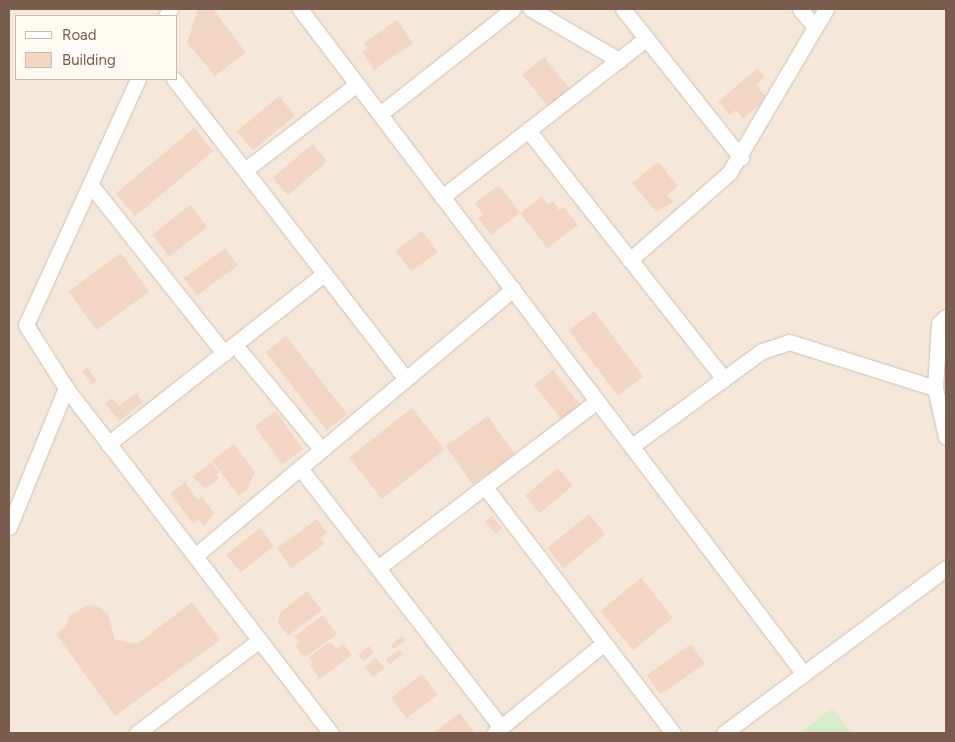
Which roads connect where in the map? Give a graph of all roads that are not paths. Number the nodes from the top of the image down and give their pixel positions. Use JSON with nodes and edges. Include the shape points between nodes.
{"nodes":[{"id":1,"x":300,"y":9,"type":"edge"},
{"id":2,"x":513,"y":9,"type":"edge"},
{"id":3,"x":531,"y":9,"type":"edge"},
{"id":4,"x":623,"y":9,"type":"edge"},
{"id":5,"x":800,"y":9,"type":"edge"},
{"id":6,"x":826,"y":9,"type":"edge"},
{"id":7,"x":815,"y":27,"type":"junction"},
{"id":8,"x":646,"y":39,"type":"junction"},
{"id":9,"x":619,"y":60,"type":"junction"},
{"id":10,"x":138,"y":80,"type":"edge"},
{"id":11,"x":175,"y":80,"type":"edge"},
{"id":12,"x":357,"y":84,"type":"junction"},
{"id":13,"x":380,"y":114,"type":"junction"},
{"id":14,"x":528,"y":130,"type":"junction"},
{"id":15,"x":741,"y":158,"type":"junction"},
{"id":16,"x":245,"y":170,"type":"junction"},
{"id":17,"x":90,"y":184,"type":"junction"},
{"id":18,"x":442,"y":197,"type":"junction"},
{"id":19,"x":630,"y":260,"type":"junction"},
{"id":20,"x":324,"y":274,"type":"junction"},
{"id":21,"x":513,"y":289,"type":"junction"},
{"id":22,"x":946,"y":317,"type":"edge"},
{"id":23,"x":230,"y":349,"type":"junction"},
{"id":24,"x":406,"y":379,"type":"junction"},
{"id":25,"x":724,"y":379,"type":"junction"},
{"id":26,"x":66,"y":388,"type":"junction"},
{"id":27,"x":935,"y":388,"type":"junction"},
{"id":28,"x":597,"y":401,"type":"junction"},
{"id":29,"x":946,"y":437,"type":"edge"},
{"id":30,"x":108,"y":444,"type":"junction"},
{"id":31,"x":632,"y":446,"type":"junction"},
{"id":32,"x":322,"y":450,"type":"junction"},
{"id":33,"x":300,"y":468,"type":"junction"},
{"id":34,"x":485,"y":487,"type":"junction"},
{"id":35,"x":9,"y":527,"type":"edge"},
{"id":36,"x":196,"y":555,"type":"junction"},
{"id":37,"x":379,"y":567,"type":"junction"},
{"id":38,"x":946,"y":568,"type":"edge"},
{"id":39,"x":258,"y":641,"type":"junction"},
{"id":40,"x":604,"y":643,"type":"junction"},
{"id":41,"x":804,"y":674,"type":"junction"},
{"id":42,"x":497,"y":730,"type":"edge"},
{"id":43,"x":137,"y":733,"type":"edge"},
{"id":44,"x":331,"y":733,"type":"edge"},
{"id":45,"x":672,"y":733,"type":"edge"},
{"id":46,"x":724,"y":733,"type":"edge"}],
"edges":[{"from":1,"to":12,"type":"street"},
{"from":2,"to":13,"type":"street"},
{"from":3,"to":9,"type":"street"},
{"from":4,"to":8,"type":"street"},
{"from":5,"to":7,"type":"street"},
{"from":6,"to":7,"type":"street"},
{"from":7,"to":15,"type":"street"},
{"from":8,"to":9,"type":"street"},
{"from":8,"to":15,"type":"street"},
{"from":9,"to":14,"type":"street"},
{"from":10,"to":17,"type":"street"},
{"from":11,"to":16,"type":"street"},
{"from":12,"to":13,"type":"street"},
{"from":12,"to":16,"type":"street"},
{"from":13,"to":18,"type":"street"},
{"from":14,"to":18,"type":"street"},
{"from":14,"to":19,"type":"street"},
{"from":15,"to":19,"type":"street","via":[[729,173]]},
{"from":16,"to":20,"type":"street"},
{"from":17,"to":23,"type":"street"},
{"from":17,"to":26,"type":"street","via":[[26,325]]},
{"from":18,"to":21,"type":"street"},
{"from":19,"to":25,"type":"street"},
{"from":20,"to":23,"type":"street"},
{"from":20,"to":24,"type":"street"},
{"from":21,"to":24,"type":"street"},
{"from":21,"to":28,"type":"street"},
{"from":22,"to":27,"type":"street","via":[[939,323]]},
{"from":23,"to":30,"type":"street"},
{"from":23,"to":32,"type":"street"},
{"from":24,"to":32,"type":"street"},
{"from":25,"to":27,"type":"street","via":[[762,352],[789,342]]},
{"from":25,"to":31,"type":"street"},
{"from":26,"to":30,"type":"street"},
{"from":26,"to":35,"type":"street"},
{"from":27,"to":29,"type":"street"},
{"from":28,"to":31,"type":"street"},
{"from":28,"to":34,"type":"street"},
{"from":30,"to":36,"type":"street"},
{"from":31,"to":41,"type":"street"},
{"from":32,"to":33,"type":"street"},
{"from":33,"to":36,"type":"street"},
{"from":33,"to":37,"type":"street"},
{"from":34,"to":37,"type":"street"},
{"from":34,"to":40,"type":"street"},
{"from":36,"to":39,"type":"street"},
{"from":37,"to":42,"type":"street"},
{"from":38,"to":41,"type":"street"},
{"from":39,"to":43,"type":"street"},
{"from":39,"to":44,"type":"street"},
{"from":40,"to":42,"type":"street"},
{"from":40,"to":45,"type":"street"},
{"from":41,"to":46,"type":"street"}]}
